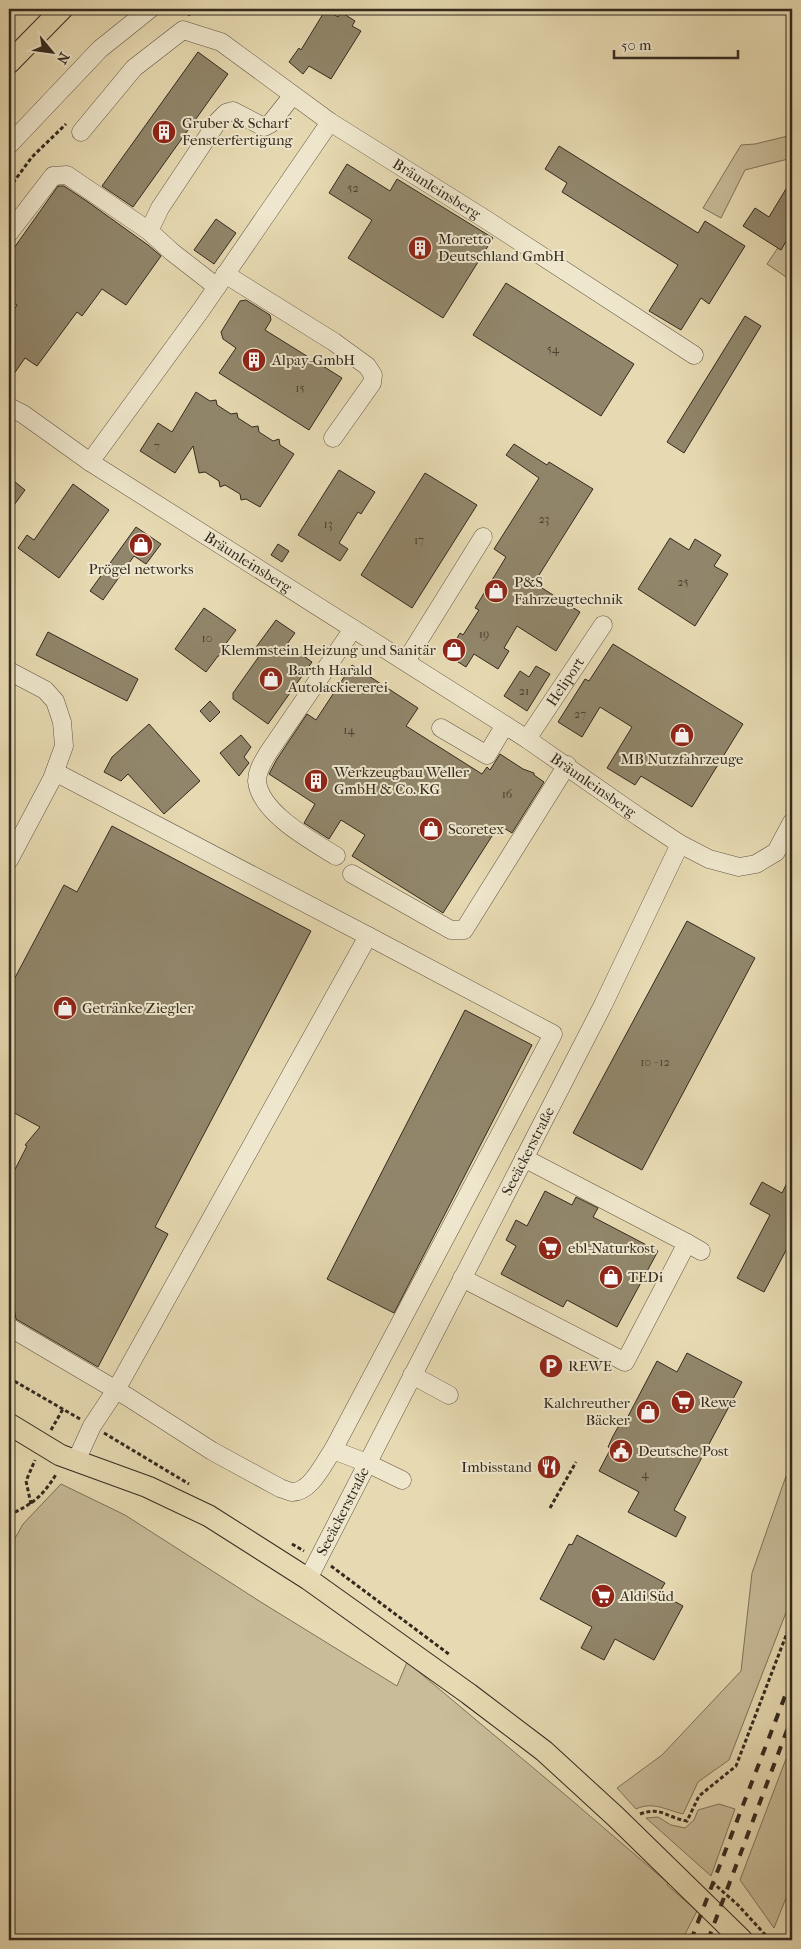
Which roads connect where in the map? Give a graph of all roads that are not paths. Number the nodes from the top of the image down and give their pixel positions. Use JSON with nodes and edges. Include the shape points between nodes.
{"nodes":[{"id":1,"x":62,"y":9,"type":"edge"},
{"id":2,"x":150,"y":9,"type":"edge"},
{"id":3,"x":9,"y":63,"type":"edge"},
{"id":4,"x":293,"y":95,"type":"junction"},
{"id":5,"x":330,"y":122,"type":"junction"},
{"id":6,"x":81,"y":132,"type":"dead end"},
{"id":7,"x":9,"y":145,"type":"edge"},
{"id":8,"x":149,"y":231,"type":"junction"},
{"id":9,"x":9,"y":233,"type":"edge"},
{"id":10,"x":221,"y":281,"type":"junction"},
{"id":11,"x":694,"y":355,"type":"dead end"},
{"id":12,"x":9,"y":407,"type":"edge"},
{"id":13,"x":333,"y":438,"type":"dead end"},
{"id":14,"x":90,"y":462,"type":"junction"},
{"id":15,"x":482,"y":536,"type":"dead end"},
{"id":16,"x":603,"y":625,"type":"dead end"},
{"id":17,"x":353,"y":628,"type":"junction"},
{"id":18,"x":406,"y":661,"type":"junction"},
{"id":19,"x":9,"y":671,"type":"edge"},
{"id":20,"x":505,"y":725,"type":"junction"},
{"id":21,"x":441,"y":728,"type":"dead end"},
{"id":22,"x":528,"y":739,"type":"junction"},
{"id":23,"x":567,"y":765,"type":"junction"},
{"id":24,"x":55,"y":772,"type":"junction"},
{"id":25,"x":792,"y":822,"type":"edge"},
{"id":26,"x":680,"y":844,"type":"junction"},
{"id":27,"x":336,"y":856,"type":"dead end"},
{"id":28,"x":9,"y":860,"type":"edge"},
{"id":29,"x":352,"y":874,"type":"dead end"},
{"id":30,"x":368,"y":936,"type":"junction"},
{"id":31,"x":524,"y":1158,"type":"junction"},
{"id":32,"x":462,"y":1278,"type":"junction"},
{"id":33,"x":9,"y":1327,"type":"edge"},
{"id":34,"x":412,"y":1375,"type":"junction"},
{"id":35,"x":116,"y":1390,"type":"junction"},
{"id":36,"x":448,"y":1395,"type":"dead end"},
{"id":37,"x":9,"y":1425,"type":"edge"},
{"id":38,"x":333,"y":1450,"type":"junction"},
{"id":39,"x":71,"y":1459,"type":"junction"},
{"id":40,"x":366,"y":1463,"type":"junction"},
{"id":41,"x":402,"y":1480,"type":"dead end"},
{"id":42,"x":308,"y":1579,"type":"junction"},
{"id":43,"x":742,"y":1940,"type":"edge"}],
"edges":[{"from":1,"to":3,"type":"main road"},
{"from":2,"to":7,"type":"street","via":[[100,49]]},
{"from":4,"to":5,"type":"street","name":"Bräunleinsberg"},
{"from":4,"to":6,"type":"street","name":"Bräunleinsberg","via":[[221,42],[183,30],[134,68]]},
{"from":4,"to":8,"type":"street","via":[[264,127],[233,111],[226,113],[160,208]]},
{"from":5,"to":10,"type":"street"},
{"from":5,"to":11,"type":"street","name":"Bräunleinsberg"},
{"from":8,"to":9,"type":"street","via":[[67,175],[53,176]]},
{"from":8,"to":10,"type":"street","via":[[172,252]]},
{"from":10,"to":13,"type":"street","via":[[334,342],[373,374],[372,383]]},
{"from":10,"to":14,"type":"street"},
{"from":12,"to":14,"type":"street","name":"Bräunleinsberg"},
{"from":14,"to":17,"type":"street","name":"Bräunleinsberg"},
{"from":15,"to":18,"type":"street"},
{"from":16,"to":22,"type":"street","name":"Heliport"},
{"from":17,"to":18,"type":"street","name":"Bräunleinsberg"},
{"from":17,"to":27,"type":"street","via":[[268,753],[258,773],[260,791],[280,817]]},
{"from":18,"to":20,"type":"street","name":"Bräunleinsberg"},
{"from":19,"to":24,"type":"street","via":[[45,690],[55,701],[62,722],[64,746]]},
{"from":20,"to":21,"type":"street","via":[[487,755]]},
{"from":20,"to":22,"type":"street","name":"Bräunleinsberg"},
{"from":22,"to":23,"type":"street","name":"Bräunleinsberg"},
{"from":23,"to":26,"type":"street","name":"Bräunleinsberg"},
{"from":23,"to":29,"type":"street","via":[[464,930],[451,930]]},
{"from":24,"to":28,"type":"street"},
{"from":24,"to":30,"type":"street"},
{"from":25,"to":26,"type":"street","via":[[776,852],[748,866],[709,860]]},
{"from":26,"to":31,"type":"street","name":"Seeäckerstraße","via":[[603,1005]]},
{"from":30,"to":35,"type":"street"},
{"from":30,"to":38,"type":"street","via":[[553,1034]]},
{"from":31,"to":32,"type":"street","name":"Seeäckerstraße"},
{"from":31,"to":32,"type":"street","via":[[694,1247],[625,1362]]},
{"from":32,"to":34,"type":"street","name":"Seeäckerstraße"},
{"from":33,"to":35,"type":"street"},
{"from":34,"to":36,"type":"street"},
{"from":34,"to":40,"type":"street","name":"Seeäckerstraße"},
{"from":35,"to":38,"type":"street","via":[[212,1451],[291,1492],[303,1490]]},
{"from":35,"to":39,"type":"street"},
{"from":37,"to":39,"type":"main road"},
{"from":38,"to":40,"type":"street"},
{"from":39,"to":42,"type":"main road","via":[[148,1487],[209,1516]]},
{"from":40,"to":41,"type":"street"},
{"from":40,"to":42,"type":"street","name":"Seeäckerstraße"},
{"from":42,"to":43,"type":"main road","via":[[544,1752],[621,1821]]}]}
